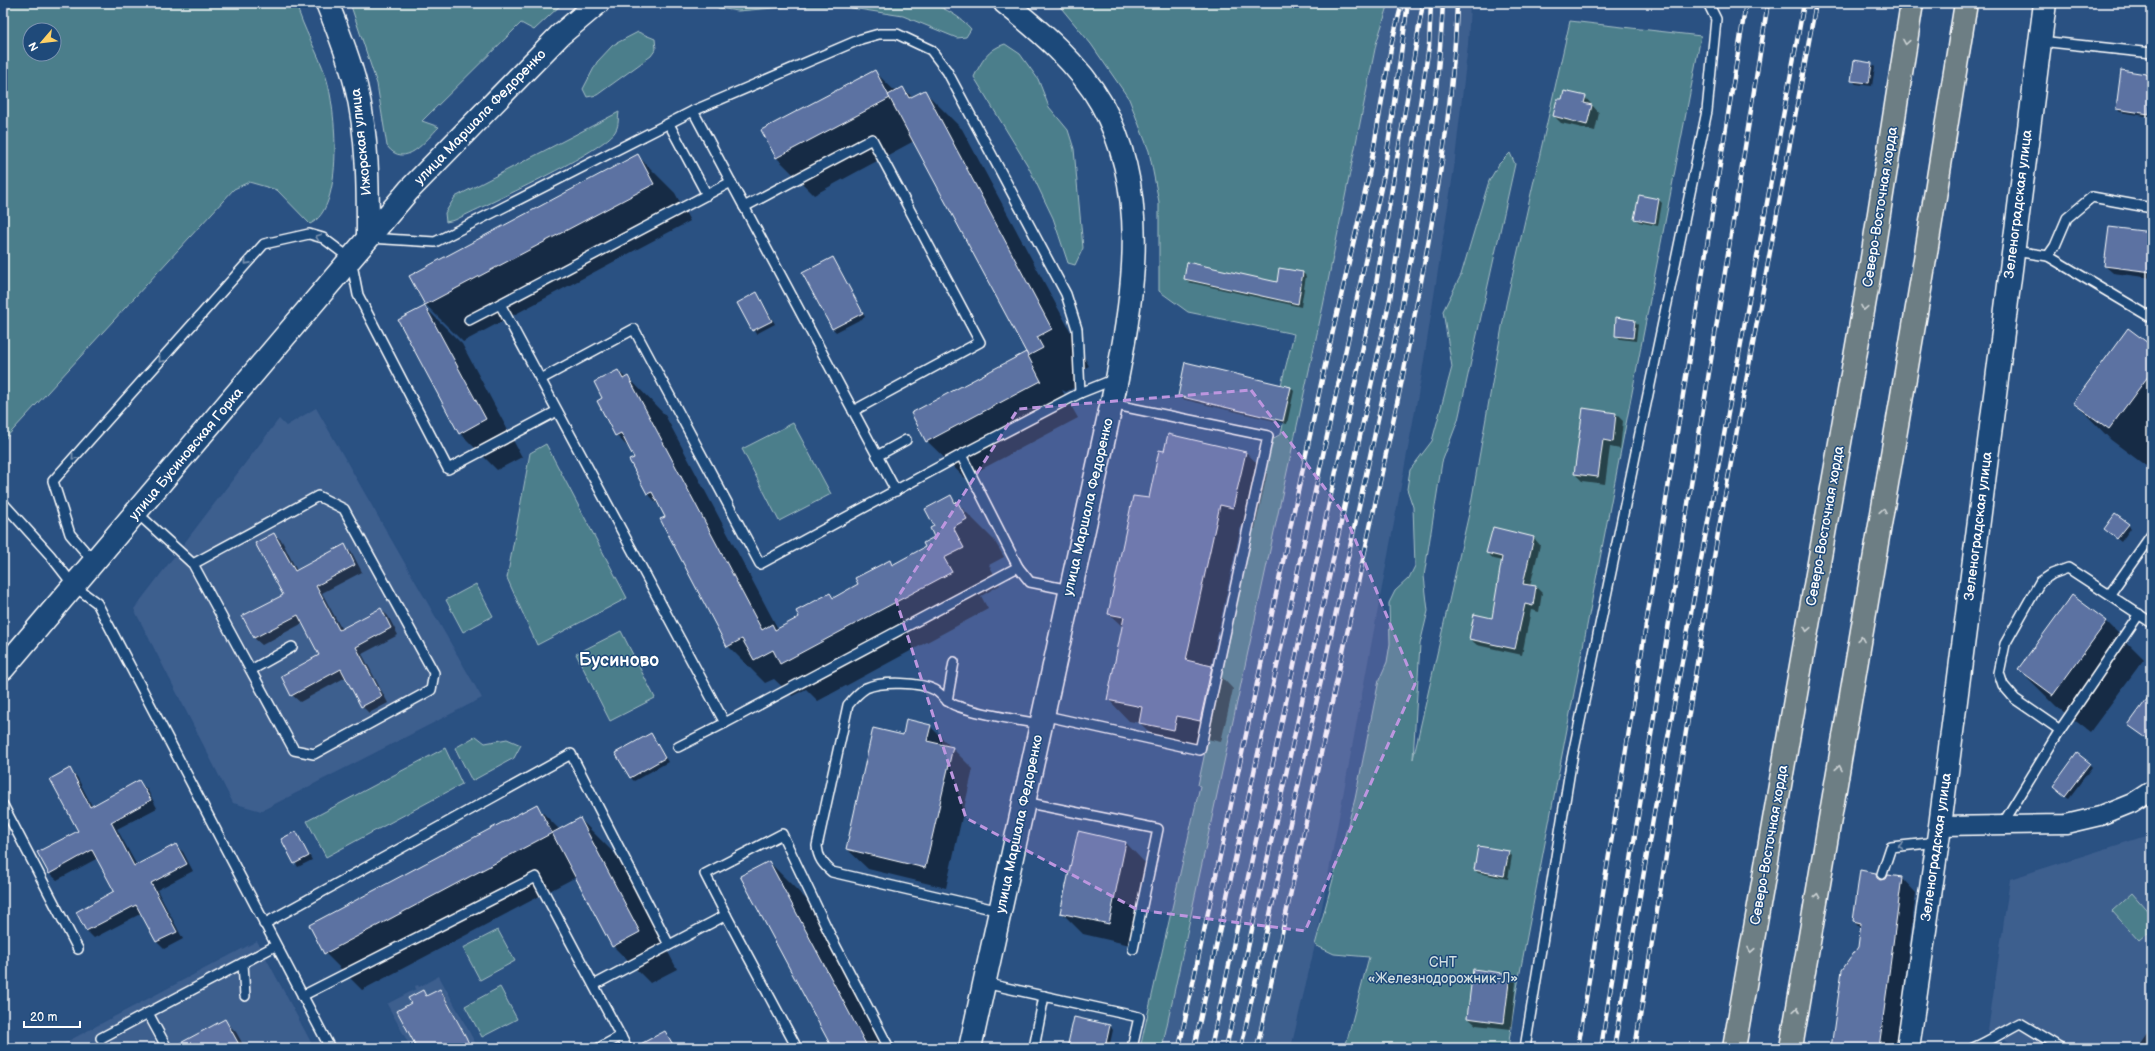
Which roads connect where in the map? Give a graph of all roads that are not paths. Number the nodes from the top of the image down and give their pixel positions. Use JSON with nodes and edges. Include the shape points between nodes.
{"nodes":[{"id":1,"x":327,"y":3,"type":"edge"},
{"id":2,"x":598,"y":3,"type":"edge"},
{"id":3,"x":1005,"y":3,"type":"edge"},
{"id":4,"x":1708,"y":3,"type":"edge"},
{"id":5,"x":1912,"y":3,"type":"edge"},
{"id":6,"x":1966,"y":3,"type":"edge"},
{"id":7,"x":2045,"y":3,"type":"edge"},
{"id":8,"x":2040,"y":41,"type":"junction"},
{"id":9,"x":2152,"y":53,"type":"edge"},
{"id":10,"x":693,"y":111,"type":"junction"},
{"id":11,"x":669,"y":124,"type":"junction"},
{"id":12,"x":730,"y":182,"type":"junction"},
{"id":13,"x":707,"y":195,"type":"junction"},
{"id":14,"x":744,"y":207,"type":"junction"},
{"id":15,"x":2152,"y":208,"type":"edge"},
{"id":16,"x":368,"y":238,"type":"junction"},
{"id":17,"x":2012,"y":250,"type":"junction"},
{"id":18,"x":2048,"y":256,"type":"junction"},
{"id":19,"x":350,"y":259,"type":"junction"},
{"id":20,"x":500,"y":304,"type":"junction"},
{"id":21,"x":2152,"y":318,"type":"edge"},
{"id":22,"x":469,"y":320,"type":"dead end"},
{"id":23,"x":541,"y":379,"type":"junction"},
{"id":24,"x":1117,"y":379,"type":"junction"},
{"id":25,"x":1080,"y":393,"type":"junction"},
{"id":26,"x":1111,"y":404,"type":"junction"},
{"id":27,"x":557,"y":411,"type":"junction"},
{"id":28,"x":853,"y":411,"type":"junction"},
{"id":29,"x":906,"y":440,"type":"dead end"},
{"id":30,"x":961,"y":455,"type":"junction"},
{"id":31,"x":877,"y":456,"type":"junction"},
{"id":32,"x":896,"y":491,"type":"junction"},
{"id":33,"x":3,"y":503,"type":"edge"},
{"id":34,"x":136,"y":512,"type":"junction"},
{"id":35,"x":2152,"y":534,"type":"edge"},
{"id":36,"x":94,"y":562,"type":"junction"},
{"id":37,"x":193,"y":564,"type":"junction"},
{"id":38,"x":1018,"y":567,"type":"junction"},
{"id":39,"x":74,"y":586,"type":"junction"},
{"id":40,"x":1070,"y":590,"type":"junction"},
{"id":41,"x":2110,"y":594,"type":"junction"},
{"id":42,"x":2139,"y":614,"type":"junction"},
{"id":43,"x":2152,"y":623,"type":"edge"},
{"id":44,"x":292,"y":647,"type":"dead end"},
{"id":45,"x":954,"y":662,"type":"dead end"},
{"id":46,"x":3,"y":669,"type":"edge"},
{"id":47,"x":251,"y":670,"type":"junction"},
{"id":48,"x":947,"y":702,"type":"junction"},
{"id":49,"x":1042,"y":720,"type":"junction"},
{"id":50,"x":725,"y":723,"type":"junction"},
{"id":51,"x":2060,"y":730,"type":"junction"},
{"id":52,"x":678,"y":747,"type":"dead end"},
{"id":53,"x":2152,"y":790,"type":"edge"},
{"id":54,"x":1024,"y":802,"type":"junction"},
{"id":55,"x":3,"y":804,"type":"edge"},
{"id":56,"x":2002,"y":825,"type":"junction"},
{"id":57,"x":1939,"y":834,"type":"junction"},
{"id":58,"x":1882,"y":874,"type":"dead end"},
{"id":59,"x":1000,"y":911,"type":"junction"},
{"id":60,"x":726,"y":915,"type":"junction"},
{"id":61,"x":264,"y":924,"type":"junction"},
{"id":62,"x":669,"y":945,"type":"junction"},
{"id":63,"x":275,"y":946,"type":"junction"},
{"id":64,"x":78,"y":949,"type":"dead end"},
{"id":65,"x":1133,"y":949,"type":"dead end"},
{"id":66,"x":243,"y":963,"type":"junction"},
{"id":67,"x":984,"y":983,"type":"junction"},
{"id":68,"x":594,"y":985,"type":"junction"},
{"id":69,"x":245,"y":996,"type":"dead end"},
{"id":70,"x":302,"y":996,"type":"junction"},
{"id":71,"x":1044,"y":996,"type":"junction"},
{"id":72,"x":148,"y":1013,"type":"junction"},
{"id":73,"x":621,"y":1036,"type":"junction"},
{"id":74,"x":101,"y":1038,"type":"dead end"},
{"id":75,"x":1911,"y":1047,"type":"edge"},
{"id":76,"x":166,"y":1048,"type":"edge"},
{"id":77,"x":330,"y":1048,"type":"edge"},
{"id":78,"x":599,"y":1048,"type":"edge"},
{"id":79,"x":627,"y":1048,"type":"edge"},
{"id":80,"x":797,"y":1048,"type":"edge"},
{"id":81,"x":889,"y":1048,"type":"edge"},
{"id":82,"x":970,"y":1048,"type":"edge"},
{"id":83,"x":1034,"y":1048,"type":"edge"},
{"id":84,"x":1132,"y":1048,"type":"edge"},
{"id":85,"x":1525,"y":1048,"type":"edge"},
{"id":86,"x":1734,"y":1048,"type":"edge"},
{"id":87,"x":1791,"y":1048,"type":"edge"},
{"id":88,"x":1973,"y":1048,"type":"edge"},
{"id":89,"x":2061,"y":1048,"type":"edge"}],
"edges":[{"from":1,"to":16,"type":"street","name":"Ижорская улица","via":[[348,59],[361,111],[368,185]]},
{"from":2,"to":16,"type":"street","name":"улица Маршала Федоренко","via":[[560,35],[430,167]]},
{"from":3,"to":24,"type":"street","name":"улица Маршала Федоренко","via":[[1047,39],[1088,85],[1101,103],[1119,144],[1132,204],[1134,279]]},
{"from":4,"to":85,"type":"lane","via":[[1716,19],[1706,111],[1572,764]]},
{"from":5,"to":86,"type":"main road","name":"Северо-Восточная хорда","one_way":true,"via":[[1868,285]]},
{"from":87,"to":6,"type":"main road","one_way":true,"via":[[1920,292]]},
{"from":7,"to":8,"type":"street","name":"Зеленоградская улица"},
{"from":8,"to":9,"type":"lane"},
{"from":8,"to":17,"type":"street","name":"Зеленоградская улица"},
{"from":10,"to":11,"type":"lane"},
{"from":10,"to":12,"type":"lane"},
{"from":10,"to":25,"type":"lane","via":[[861,39],[879,34],[896,34],[931,50],[947,71],[1066,294],[1077,329]]},
{"from":11,"to":13,"type":"lane"},
{"from":11,"to":16,"type":"lane","via":[[435,242]]},
{"from":12,"to":13,"type":"lane"},
{"from":12,"to":14,"type":"lane"},
{"from":13,"to":20,"type":"lane"},
{"from":14,"to":28,"type":"lane"},
{"from":14,"to":28,"type":"lane","via":[[872,139],[980,342]]},
{"from":15,"to":18,"type":"lane","via":[[2092,198],[2067,218]]},
{"from":16,"to":19,"type":"street","name":"улица Бусиновская Горка"},
{"from":17,"to":18,"type":"lane"},
{"from":17,"to":57,"type":"street","name":"Зеленоградская улица"},
{"from":18,"to":21,"type":"lane"},
{"from":19,"to":27,"type":"lane","via":[[358,296],[448,469]]},
{"from":19,"to":34,"type":"street","name":"улица Бусиновская Горка"},
{"from":19,"to":36,"type":"lane","one_way":true,"via":[[323,238],[309,234],[264,244],[52,481],[70,534]]},
{"from":20,"to":22,"type":"lane"},
{"from":20,"to":23,"type":"lane"},
{"from":23,"to":27,"type":"lane"},
{"from":23,"to":32,"type":"lane","via":[[634,329],[760,564]]},
{"from":24,"to":25,"type":"lane"},
{"from":24,"to":26,"type":"street","name":"улица Маршала Федоренко"},
{"from":25,"to":30,"type":"lane"},
{"from":26,"to":40,"type":"street","name":"улица Маршала Федоренко"},
{"from":26,"to":49,"type":"lane","via":[[1268,436],[1200,750]]},
{"from":27,"to":50,"type":"lane"},
{"from":28,"to":31,"type":"lane"},
{"from":29,"to":31,"type":"lane"},
{"from":30,"to":32,"type":"lane"},
{"from":30,"to":38,"type":"lane"},
{"from":31,"to":32,"type":"lane"},
{"from":33,"to":39,"type":"lane"},
{"from":34,"to":36,"type":"street","name":"улица Бусиновская Горка"},
{"from":34,"to":37,"type":"lane"},
{"from":35,"to":41,"type":"lane"},
{"from":36,"to":39,"type":"street","name":"улица Бусиновская Горка"},
{"from":37,"to":47,"type":"lane"},
{"from":37,"to":47,"type":"lane","via":[[318,496],[344,509],[434,673],[432,690],[314,754],[294,750]]},
{"from":38,"to":40,"type":"lane","via":[[1030,582]]},
{"from":38,"to":50,"type":"lane"},
{"from":39,"to":46,"type":"street","name":"улица Бусиновская Горка"},
{"from":39,"to":61,"type":"lane","via":[[97,603]]},
{"from":40,"to":49,"type":"street","name":"улица Маршала Федоренко"},
{"from":41,"to":42,"type":"lane"},
{"from":41,"to":51,"type":"lane","via":[[2068,568],[2052,574],[2040,582],[2005,644],[1999,673],[2003,685],[2015,699]]},
{"from":42,"to":43,"type":"lane"},
{"from":42,"to":51,"type":"lane"},
{"from":44,"to":47,"type":"lane"},
{"from":45,"to":48,"type":"lane"},
{"from":48,"to":49,"type":"lane","via":[[988,715]]},
{"from":48,"to":59,"type":"lane","via":[[936,690],[890,683],[866,688],[848,705],[817,846],[818,856],[822,864],[832,872]]},
{"from":49,"to":54,"type":"street","name":"улица Маршала Федоренко"},
{"from":50,"to":52,"type":"lane"},
{"from":51,"to":56,"type":"lane"},
{"from":53,"to":56,"type":"street","via":[[2132,803],[2100,816],[2066,824]]},
{"from":54,"to":59,"type":"street","name":"улица Маршала Федоренко"},
{"from":54,"to":65,"type":"lane","via":[[1158,829]]},
{"from":55,"to":64,"type":"lane"},
{"from":56,"to":57,"type":"street"},
{"from":57,"to":58,"type":"lane","one_way":true,"via":[[1891,847]]},
{"from":57,"to":75,"type":"street","name":"Зеленоградская улица"},
{"from":59,"to":67,"type":"street","name":"улица Маршала Федоренко"},
{"from":60,"to":62,"type":"lane"},
{"from":60,"to":80,"type":"lane"},
{"from":60,"to":81,"type":"lane","via":[[705,874],[782,834]]},
{"from":61,"to":62,"type":"lane","via":[[571,754]]},
{"from":61,"to":63,"type":"lane"},
{"from":62,"to":68,"type":"lane"},
{"from":63,"to":66,"type":"lane"},
{"from":63,"to":70,"type":"lane"},
{"from":66,"to":69,"type":"lane"},
{"from":66,"to":72,"type":"lane"},
{"from":67,"to":71,"type":"lane"},
{"from":67,"to":82,"type":"street","name":"улица Маршала Федоренко"},
{"from":68,"to":70,"type":"lane","via":[[536,876]]},
{"from":68,"to":73,"type":"lane"},
{"from":70,"to":77,"type":"lane"},
{"from":71,"to":83,"type":"lane"},
{"from":71,"to":84,"type":"lane","via":[[1139,1017]]},
{"from":72,"to":74,"type":"lane"},
{"from":72,"to":76,"type":"lane"},
{"from":73,"to":78,"type":"lane"},
{"from":73,"to":79,"type":"lane"},
{"from":88,"to":89,"type":"lane","via":[[1991,1041],[1996,1035],[2020,1023]]}]}
